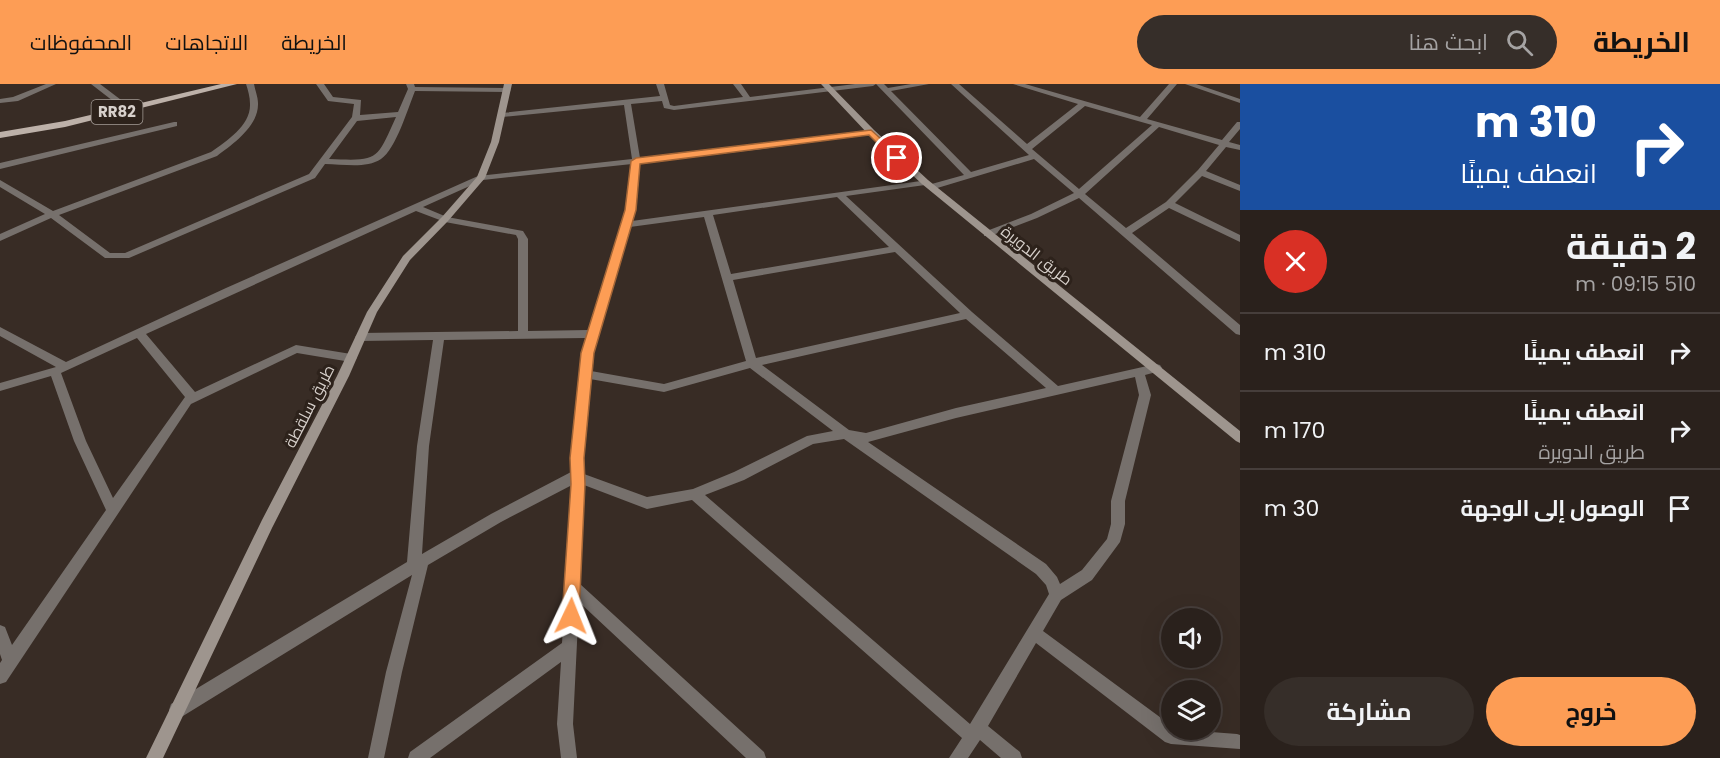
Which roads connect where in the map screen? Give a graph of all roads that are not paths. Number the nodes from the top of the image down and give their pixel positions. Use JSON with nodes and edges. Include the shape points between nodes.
{"nodes":[{"id":1,"x":52,"y":84,"type":"edge"},
{"id":2,"x":95,"y":84,"type":"edge"},
{"id":3,"x":232,"y":84,"type":"edge"},
{"id":4,"x":250,"y":84,"type":"edge"},
{"id":5,"x":320,"y":84,"type":"edge"},
{"id":6,"x":660,"y":84,"type":"edge"},
{"id":7,"x":737,"y":84,"type":"edge"},
{"id":8,"x":873,"y":84,"type":"edge"},
{"id":9,"x":925,"y":84,"type":"edge"},
{"id":10,"x":955,"y":84,"type":"edge"},
{"id":11,"x":1017,"y":84,"type":"edge"},
{"id":12,"x":1173,"y":84,"type":"edge"},
{"id":13,"x":1189,"y":84,"type":"edge"},
{"id":14,"x":211,"y":86,"type":"edge"},
{"id":15,"x":411,"y":87,"type":"edge"},
{"id":16,"x":507,"y":87,"type":"edge"},
{"id":17,"x":828,"y":87,"type":"edge"},
{"id":18,"x":883,"y":87,"type":"edge"},
{"id":19,"x":665,"y":98,"type":"junction"},
{"id":20,"x":748,"y":99,"type":"junction"},
{"id":21,"x":0,"y":101,"type":"edge"},
{"id":22,"x":1240,"y":101,"type":"edge"},
{"id":23,"x":627,"y":102,"type":"junction"},
{"id":24,"x":1083,"y":104,"type":"junction"},
{"id":25,"x":129,"y":109,"type":"junction"},
{"id":26,"x":401,"y":114,"type":"junction"},
{"id":27,"x":502,"y":115,"type":"junction"},
{"id":28,"x":356,"y":118,"type":"junction"},
{"id":29,"x":1142,"y":120,"type":"junction"},
{"id":30,"x":174,"y":124,"type":"dead end"},
{"id":31,"x":1158,"y":124,"type":"junction"},
{"id":32,"x":1240,"y":124,"type":"edge"},
{"id":33,"x":871,"y":132,"type":"junction"},
{"id":34,"x":0,"y":135,"type":"edge"},
{"id":35,"x":1225,"y":143,"type":"junction"},
{"id":36,"x":1240,"y":148,"type":"edge"},
{"id":37,"x":1026,"y":149,"type":"junction"},
{"id":38,"x":1035,"y":156,"type":"junction"},
{"id":39,"x":324,"y":161,"type":"junction"},
{"id":40,"x":636,"y":161,"type":"junction"},
{"id":41,"x":0,"y":166,"type":"edge"},
{"id":42,"x":1201,"y":172,"type":"junction"},
{"id":43,"x":969,"y":175,"type":"junction"},
{"id":44,"x":481,"y":178,"type":"junction"},
{"id":45,"x":0,"y":183,"type":"edge"},
{"id":46,"x":928,"y":185,"type":"junction"},
{"id":47,"x":1240,"y":188,"type":"edge"},
{"id":48,"x":1079,"y":194,"type":"junction"},
{"id":49,"x":840,"y":195,"type":"junction"},
{"id":50,"x":1169,"y":204,"type":"junction"},
{"id":51,"x":415,"y":207,"type":"junction"},
{"id":52,"x":52,"y":214,"type":"junction"},
{"id":53,"x":708,"y":214,"type":"junction"},
{"id":54,"x":445,"y":219,"type":"junction"},
{"id":55,"x":626,"y":225,"type":"junction"},
{"id":56,"x":1126,"y":233,"type":"junction"},
{"id":57,"x":987,"y":234,"type":"junction"},
{"id":58,"x":0,"y":238,"type":"edge"},
{"id":59,"x":1240,"y":239,"type":"edge"},
{"id":60,"x":898,"y":248,"type":"junction"},
{"id":61,"x":727,"y":278,"type":"junction"},
{"id":62,"x":968,"y":315,"type":"junction"},
{"id":63,"x":0,"y":331,"type":"edge"},
{"id":64,"x":1240,"y":331,"type":"edge"},
{"id":65,"x":139,"y":333,"type":"junction"},
{"id":66,"x":592,"y":334,"type":"junction"},
{"id":67,"x":523,"y":335,"type":"junction"},
{"id":68,"x":439,"y":336,"type":"junction"},
{"id":69,"x":360,"y":337,"type":"junction"},
{"id":70,"x":351,"y":358,"type":"junction"},
{"id":71,"x":752,"y":363,"type":"junction"},
{"id":72,"x":1156,"y":368,"type":"junction"},
{"id":73,"x":61,"y":369,"type":"junction"},
{"id":74,"x":1139,"y":372,"type":"junction"},
{"id":75,"x":585,"y":374,"type":"junction"},
{"id":76,"x":0,"y":387,"type":"edge"},
{"id":77,"x":1056,"y":390,"type":"junction"},
{"id":78,"x":193,"y":398,"type":"junction"},
{"id":79,"x":846,"y":434,"type":"junction"},
{"id":80,"x":1240,"y":438,"type":"edge"},
{"id":81,"x":576,"y":476,"type":"junction"},
{"id":82,"x":694,"y":494,"type":"junction"},
{"id":83,"x":112,"y":509,"type":"junction"},
{"id":84,"x":418,"y":564,"type":"junction"},
{"id":85,"x":572,"y":586,"type":"junction"},
{"id":86,"x":1056,"y":595,"type":"junction"},
{"id":87,"x":0,"y":632,"type":"edge"},
{"id":88,"x":1034,"y":633,"type":"junction"},
{"id":89,"x":569,"y":647,"type":"junction"},
{"id":90,"x":10,"y":661,"type":"junction"},
{"id":91,"x":0,"y":676,"type":"edge"},
{"id":92,"x":177,"y":710,"type":"junction"},
{"id":93,"x":975,"y":732,"type":"junction"},
{"id":94,"x":1237,"y":742,"type":"dead end"},
{"id":95,"x":154,"y":758,"type":"edge"},
{"id":96,"x":376,"y":758,"type":"edge"},
{"id":97,"x":416,"y":758,"type":"edge"},
{"id":98,"x":569,"y":758,"type":"edge"},
{"id":99,"x":758,"y":758,"type":"edge"},
{"id":100,"x":957,"y":758,"type":"edge"},
{"id":101,"x":1014,"y":758,"type":"edge"}],
"edges":[{"from":1,"to":21,"type":"street"},
{"from":2,"to":25,"type":"street"},
{"from":3,"to":14,"type":"main road","number":"RR82"},
{"from":4,"to":52,"type":"street","via":[[255,105],[252,115],[228,145],[182,167]]},
{"from":5,"to":28,"type":"street","via":[[331,99],[358,102]]},
{"from":6,"to":19,"type":"street"},
{"from":7,"to":20,"type":"street"},
{"from":8,"to":17,"type":"street"},
{"from":9,"to":18,"type":"street"},
{"from":10,"to":37,"type":"street"},
{"from":11,"to":24,"type":"street"},
{"from":12,"to":29,"type":"street"},
{"from":13,"to":22,"type":"street"},
{"from":14,"to":25,"type":"main road","number":"RR82"},
{"from":15,"to":16,"type":"street"},
{"from":15,"to":26,"type":"street"},
{"from":16,"to":27,"type":"street","name":"طريق سلقطة"},
{"from":17,"to":20,"type":"street"},
{"from":17,"to":33,"type":"street","name":"طريق الدويرة"},
{"from":18,"to":43,"type":"street"},
{"from":19,"to":20,"type":"street","via":[[667,106],[674,108]]},
{"from":19,"to":23,"type":"street"},
{"from":23,"to":27,"type":"street"},
{"from":23,"to":40,"type":"street"},
{"from":24,"to":29,"type":"street"},
{"from":24,"to":37,"type":"street"},
{"from":25,"to":34,"type":"main road","number":"RR82"},
{"from":26,"to":28,"type":"street"},
{"from":26,"to":39,"type":"street","via":[[378,158]]},
{"from":27,"to":44,"type":"street","name":"طريق سلقطة"},
{"from":28,"to":39,"type":"street"},
{"from":29,"to":31,"type":"street"},
{"from":30,"to":41,"type":"street"},
{"from":31,"to":35,"type":"street"},
{"from":31,"to":48,"type":"street"},
{"from":32,"to":35,"type":"street"},
{"from":33,"to":40,"type":"street"},
{"from":33,"to":46,"type":"street","name":"طريق الدويرة"},
{"from":35,"to":36,"type":"street"},
{"from":35,"to":42,"type":"street"},
{"from":37,"to":38,"type":"street"},
{"from":38,"to":43,"type":"street"},
{"from":38,"to":48,"type":"street"},
{"from":39,"to":52,"type":"street","via":[[309,178],[126,256],[108,256]]},
{"from":40,"to":44,"type":"street"},
{"from":40,"to":55,"type":"street"},
{"from":42,"to":47,"type":"street"},
{"from":42,"to":50,"type":"street"},
{"from":43,"to":46,"type":"street"},
{"from":44,"to":51,"type":"street"},
{"from":44,"to":54,"type":"street","name":"طريق سلقطة"},
{"from":45,"to":52,"type":"street"},
{"from":46,"to":49,"type":"street"},
{"from":46,"to":57,"type":"street","name":"طريق الدويرة"},
{"from":48,"to":56,"type":"street"},
{"from":48,"to":57,"type":"street"},
{"from":49,"to":53,"type":"street"},
{"from":49,"to":60,"type":"street"},
{"from":50,"to":56,"type":"street"},
{"from":50,"to":59,"type":"street"},
{"from":51,"to":54,"type":"street"},
{"from":51,"to":65,"type":"street"},
{"from":52,"to":58,"type":"street"},
{"from":53,"to":55,"type":"street"},
{"from":53,"to":61,"type":"street"},
{"from":54,"to":67,"type":"street","via":[[520,232]]},
{"from":54,"to":69,"type":"street","name":"طريق سلقطة","via":[[406,258]]},
{"from":55,"to":66,"type":"street"},
{"from":56,"to":64,"type":"street"},
{"from":57,"to":72,"type":"street","name":"طريق الدويرة"},
{"from":60,"to":61,"type":"street"},
{"from":60,"to":62,"type":"street"},
{"from":61,"to":71,"type":"street"},
{"from":62,"to":71,"type":"street"},
{"from":62,"to":77,"type":"street"},
{"from":63,"to":73,"type":"street"},
{"from":65,"to":73,"type":"street"},
{"from":65,"to":78,"type":"street"},
{"from":66,"to":67,"type":"street"},
{"from":66,"to":75,"type":"street"},
{"from":67,"to":68,"type":"street"},
{"from":68,"to":69,"type":"street"},
{"from":68,"to":84,"type":"street","via":[[423,446]]},
{"from":69,"to":70,"type":"street","name":"طريق سلقطة"},
{"from":70,"to":78,"type":"street","via":[[296,349]]},
{"from":70,"to":92,"type":"street","name":"طريق سلقطة"},
{"from":71,"to":75,"type":"street","via":[[664,388]]},
{"from":71,"to":79,"type":"street"},
{"from":72,"to":74,"type":"street"},
{"from":72,"to":80,"type":"street","name":"طريق الدويرة"},
{"from":73,"to":76,"type":"street"},
{"from":73,"to":83,"type":"street","via":[[80,441]]},
{"from":74,"to":77,"type":"street"},
{"from":74,"to":86,"type":"street","via":[[1145,395],[1118,501],[1113,542],[1086,575]]},
{"from":75,"to":81,"type":"street"},
{"from":77,"to":79,"type":"street","via":[[866,438]]},
{"from":78,"to":83,"type":"street","via":[[187,401]]},
{"from":79,"to":82,"type":"street","via":[[811,439]]},
{"from":79,"to":86,"type":"street","via":[[1041,570],[1052,582]]},
{"from":81,"to":82,"type":"street","via":[[647,503]]},
{"from":81,"to":84,"type":"street"},
{"from":81,"to":85,"type":"street"},
{"from":82,"to":93,"type":"street"},
{"from":83,"to":90,"type":"street"},
{"from":84,"to":92,"type":"street"},
{"from":84,"to":96,"type":"street"},
{"from":85,"to":89,"type":"street"},
{"from":85,"to":99,"type":"street"},
{"from":86,"to":88,"type":"street"},
{"from":87,"to":90,"type":"street"},
{"from":88,"to":93,"type":"street"},
{"from":88,"to":94,"type":"street","via":[[1171,736]]},
{"from":89,"to":97,"type":"street"},
{"from":89,"to":98,"type":"street","via":[[565,724]]},
{"from":90,"to":91,"type":"street"},
{"from":92,"to":95,"type":"street","name":"طريق سلقطة"},
{"from":93,"to":100,"type":"street"},
{"from":93,"to":101,"type":"street"}]}
